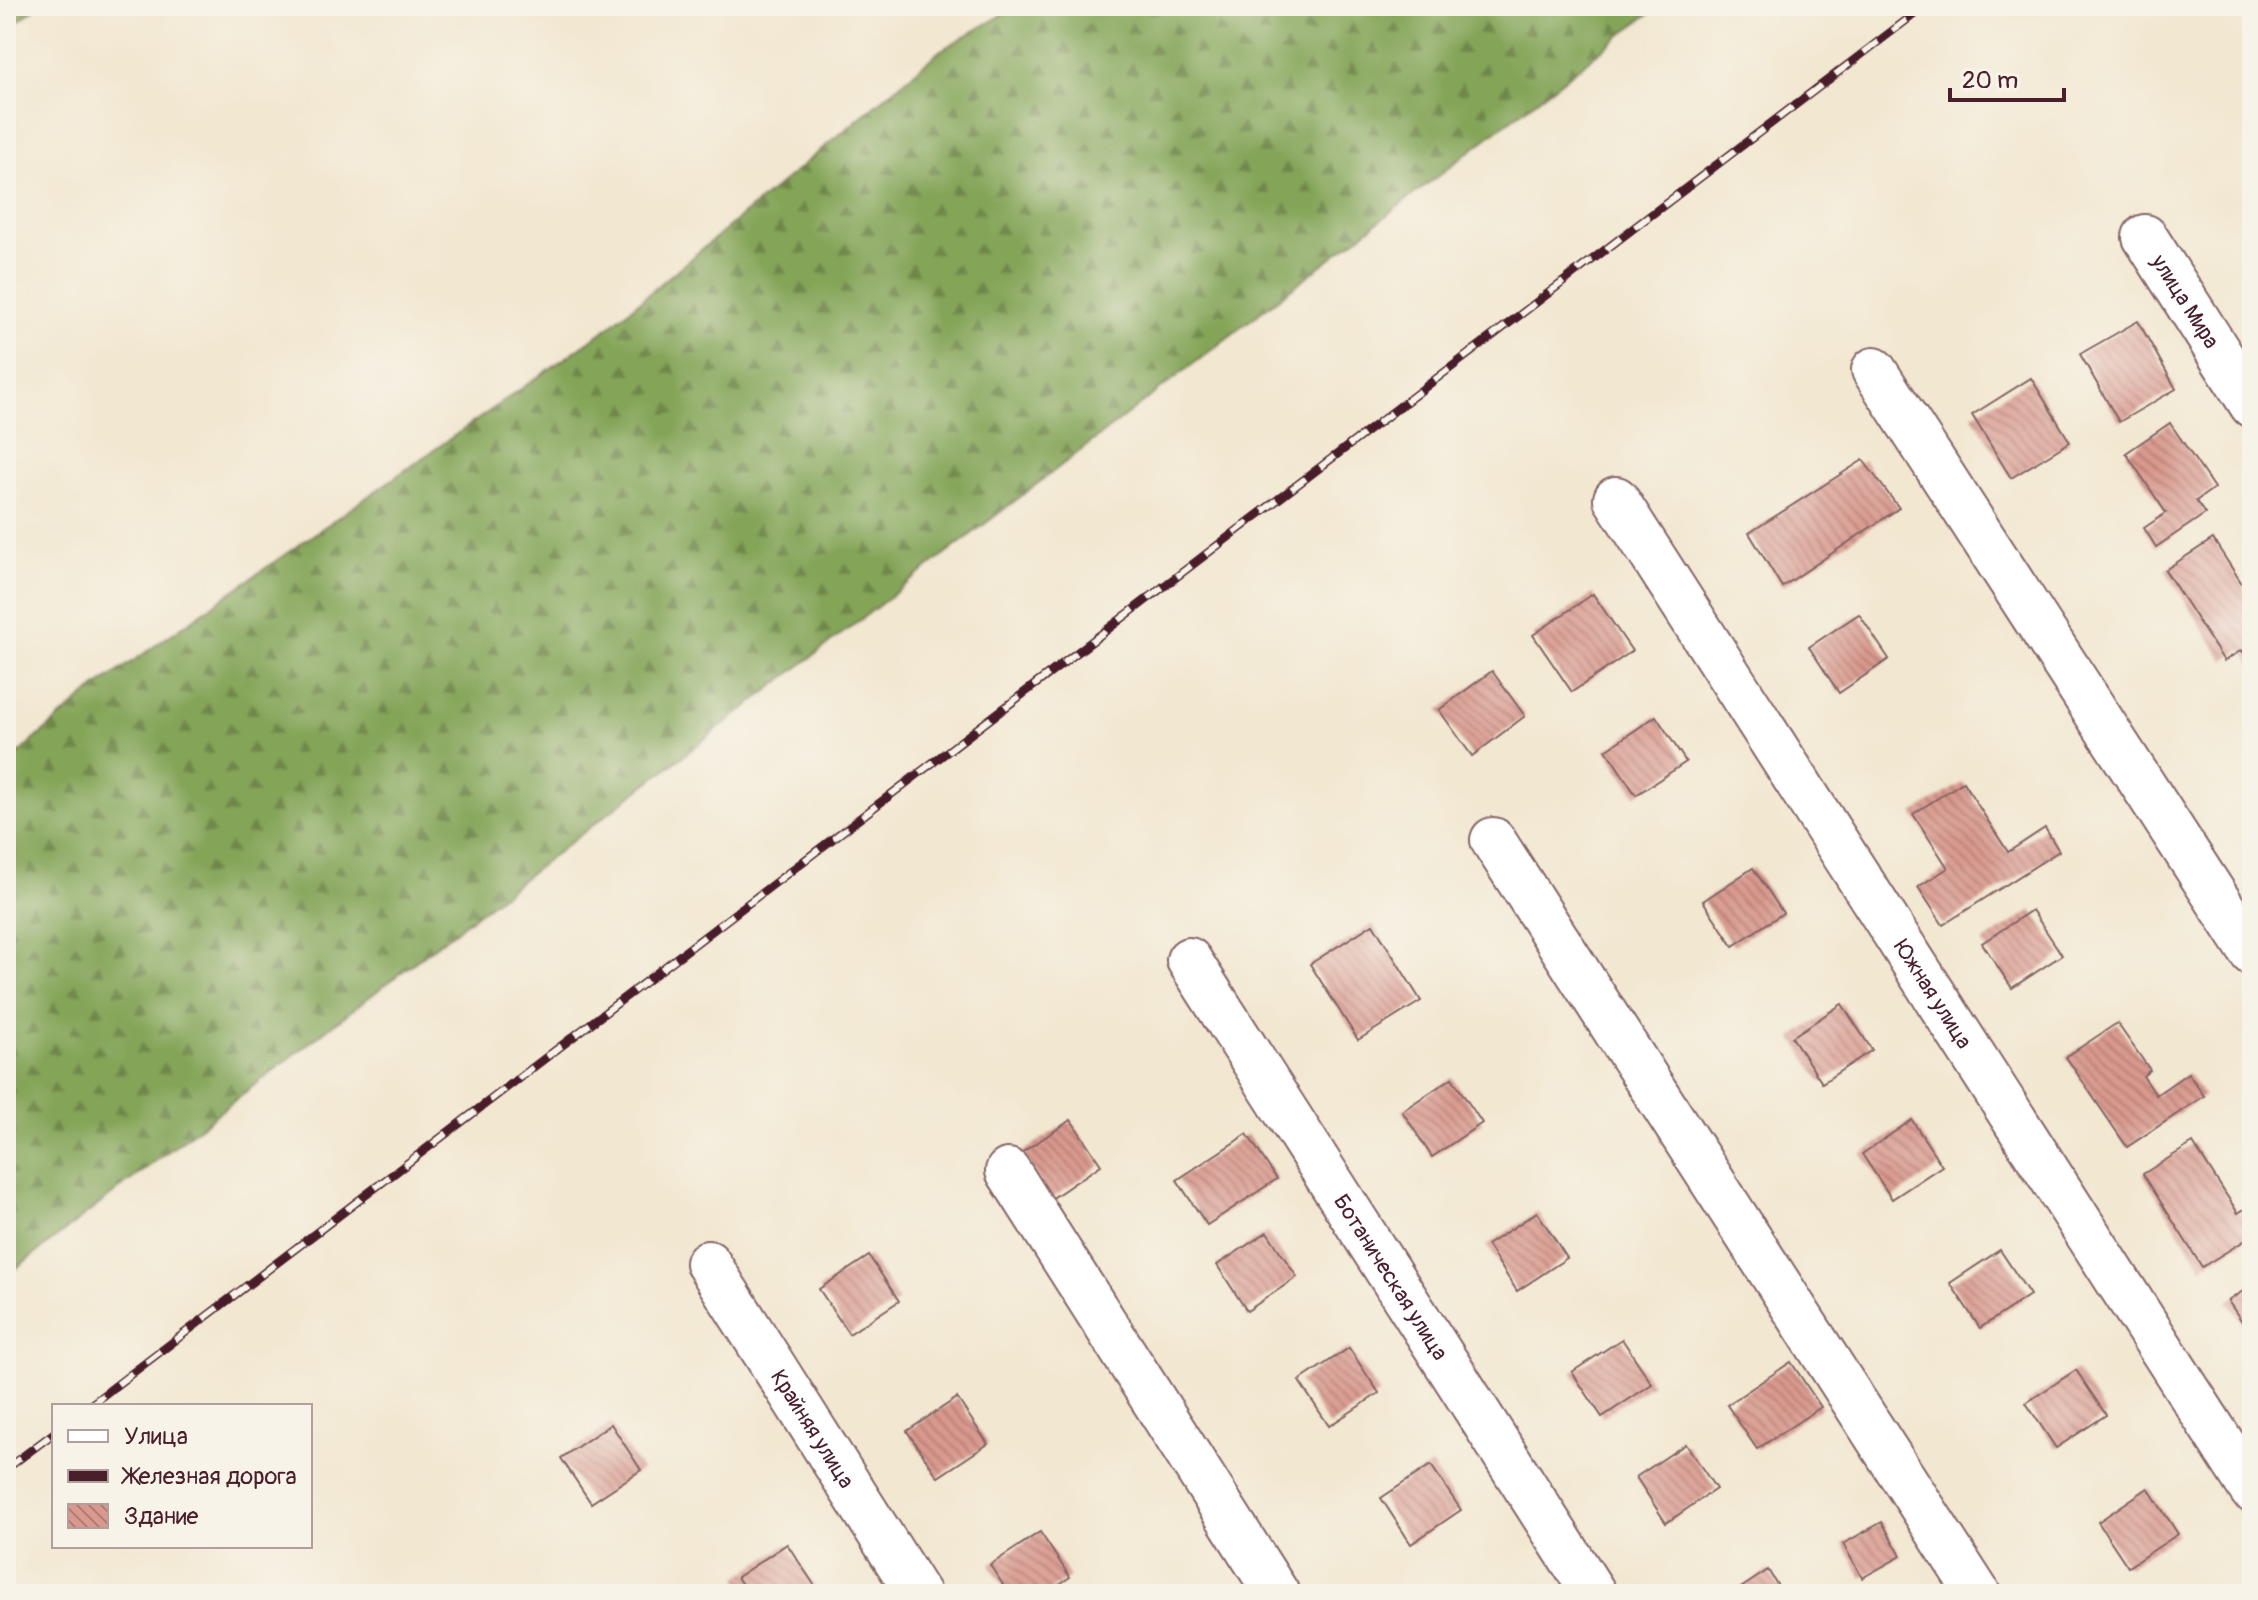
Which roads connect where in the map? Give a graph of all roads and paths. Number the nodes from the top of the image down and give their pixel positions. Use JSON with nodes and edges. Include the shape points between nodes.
{"nodes":[{"id":1,"x":2145,"y":237,"type":"dead end"},
{"id":2,"x":1874,"y":370,"type":"dead end"},
{"id":3,"x":2252,"y":405,"type":"edge"},
{"id":4,"x":1616,"y":499,"type":"dead end"},
{"id":5,"x":1493,"y":840,"type":"dead end"},
{"id":6,"x":2252,"y":953,"type":"edge"},
{"id":7,"x":1189,"y":960,"type":"dead end"},
{"id":8,"x":1008,"y":1171,"type":"dead end"},
{"id":9,"x":708,"y":1263,"type":"dead end"},
{"id":10,"x":2252,"y":1490,"type":"edge"},
{"id":11,"x":918,"y":1594,"type":"edge"},
{"id":12,"x":1277,"y":1594,"type":"edge"},
{"id":13,"x":1594,"y":1594,"type":"edge"},
{"id":14,"x":1978,"y":1594,"type":"edge"}],
"edges":[{"from":1,"to":3,"type":"street","name":"улица Мира"},
{"from":2,"to":6,"type":"street"},
{"from":4,"to":10,"type":"street","name":"Южная улица"},
{"from":5,"to":14,"type":"street"},
{"from":7,"to":13,"type":"street","name":"Ботаническая улица"},
{"from":8,"to":12,"type":"street"},
{"from":9,"to":11,"type":"street","name":"Крайняя улица"}]}
